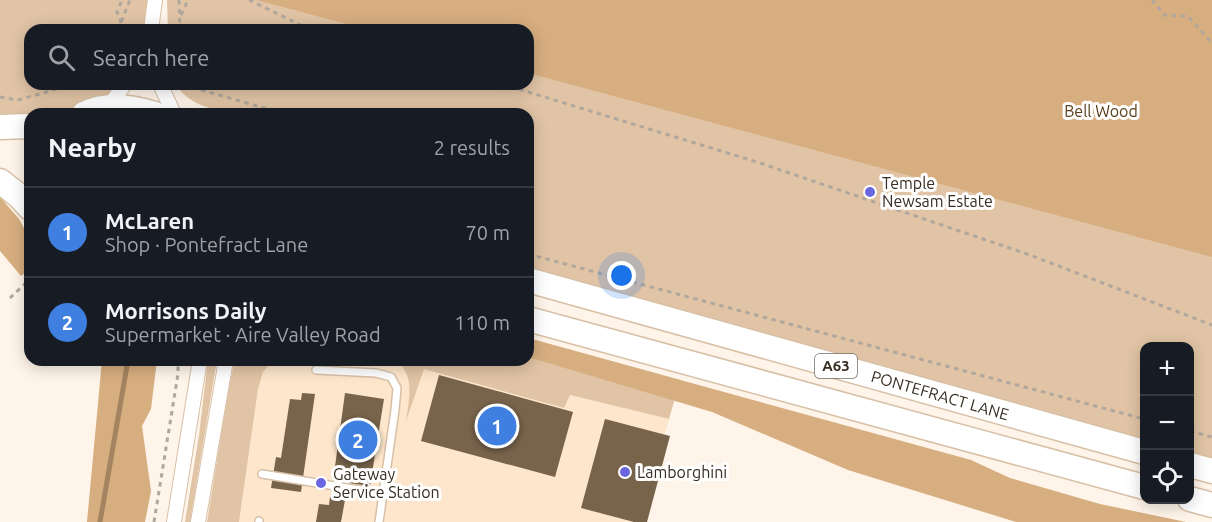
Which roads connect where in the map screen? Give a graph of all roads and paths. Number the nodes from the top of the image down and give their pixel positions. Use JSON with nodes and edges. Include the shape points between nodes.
{"nodes":[{"id":1,"x":122,"y":0,"type":"edge"},
{"id":2,"x":130,"y":0,"type":"edge"},
{"id":3,"x":155,"y":0,"type":"edge"},
{"id":4,"x":179,"y":0,"type":"edge"},
{"id":5,"x":186,"y":0,"type":"edge"},
{"id":6,"x":249,"y":0,"type":"edge"},
{"id":7,"x":1152,"y":0,"type":"edge"},
{"id":8,"x":180,"y":16,"type":"junction"},
{"id":9,"x":121,"y":24,"type":"joint"},
{"id":10,"x":152,"y":24,"type":"edge"},
{"id":11,"x":180,"y":24,"type":"edge"},
{"id":12,"x":299,"y":24,"type":"edge"},
{"id":13,"x":1212,"y":43,"type":"edge"},
{"id":14,"x":54,"y":90,"type":"edge"},
{"id":15,"x":121,"y":90,"type":"edge"},
{"id":16,"x":163,"y":90,"type":"edge"},
{"id":17,"x":201,"y":90,"type":"edge"},
{"id":18,"x":522,"y":90,"type":"edge"},
{"id":19,"x":0,"y":97,"type":"edge"},
{"id":20,"x":108,"y":107,"type":"junction"},
{"id":21,"x":102,"y":108,"type":"edge"},
{"id":22,"x":124,"y":108,"type":"edge"},
{"id":23,"x":171,"y":108,"type":"edge"},
{"id":24,"x":264,"y":108,"type":"edge"},
{"id":25,"x":24,"y":126,"type":"edge"},
{"id":26,"x":0,"y":127,"type":"edge"},
{"id":27,"x":0,"y":181,"type":"edge"},
{"id":28,"x":24,"y":201,"type":"edge"},
{"id":29,"x":534,"y":256,"type":"edge"},
{"id":30,"x":534,"y":282,"type":"edge"},
{"id":31,"x":24,"y":285,"type":"edge"},
{"id":32,"x":10,"y":298,"type":"dead end"},
{"id":33,"x":534,"y":321,"type":"edge"},
{"id":34,"x":1212,"y":325,"type":"edge"},
{"id":35,"x":178,"y":366,"type":"edge"},
{"id":36,"x":199,"y":366,"type":"edge"},
{"id":37,"x":225,"y":366,"type":"edge"},
{"id":38,"x":316,"y":369,"type":"dead end"},
{"id":39,"x":1140,"y":418,"type":"edge"},
{"id":40,"x":1194,"y":432,"type":"edge"},
{"id":41,"x":1212,"y":437,"type":"edge"},
{"id":42,"x":1140,"y":451,"type":"edge"},
{"id":43,"x":1194,"y":466,"type":"edge"},
{"id":44,"x":1212,"y":471,"type":"edge"},
{"id":45,"x":262,"y":474,"type":"dead end"},
{"id":46,"x":1140,"y":486,"type":"edge"},
{"id":47,"x":384,"y":494,"type":"junction"},
{"id":48,"x":1194,"y":500,"type":"edge"},
{"id":49,"x":1212,"y":505,"type":"edge"},
{"id":50,"x":154,"y":522,"type":"edge"},
{"id":51,"x":174,"y":522,"type":"edge"},
{"id":52,"x":198,"y":522,"type":"edge"},
{"id":53,"x":379,"y":522,"type":"edge"}],
"edges":[{"from":1,"to":9,"type":"path","via":[[117,12]]},
{"from":2,"to":9,"type":"path"},
{"from":3,"to":10,"type":"street"},
{"from":4,"to":8,"type":"path"},
{"from":5,"to":8,"type":"path"},
{"from":6,"to":12,"type":"path"},
{"from":7,"to":13,"type":"path","via":[[1164,15],[1188,16]]},
{"from":8,"to":11,"type":"path"},
{"from":14,"to":19,"type":"path","via":[[18,100]]},
{"from":15,"to":20,"type":"street"},
{"from":16,"to":23,"type":"street"},
{"from":17,"to":24,"type":"path"},
{"from":18,"to":34,"type":"path","via":[[757,162],[1030,255]]},
{"from":20,"to":21,"type":"highway"},
{"from":20,"to":22,"type":"highway"},
{"from":25,"to":26,"type":"highway"},
{"from":27,"to":28,"type":"highway"},
{"from":29,"to":39,"type":"path"},
{"from":30,"to":42,"type":"highway","name":"PONTEFRACT LANE","number":"A63"},
{"from":31,"to":32,"type":"path"},
{"from":33,"to":46,"type":"highway","name":"PONTEFRACT LANE","number":"A63"},
{"from":35,"to":50,"type":"path"},
{"from":36,"to":51,"type":"street"},
{"from":37,"to":52,"type":"street"},
{"from":38,"to":47,"type":"lane","via":[[376,373],[391,377],[394,382],[397,388]]},
{"from":40,"to":41,"type":"path"},
{"from":43,"to":44,"type":"highway"},
{"from":45,"to":47,"type":"lane"},
{"from":47,"to":53,"type":"lane"},
{"from":48,"to":49,"type":"highway"}]}
